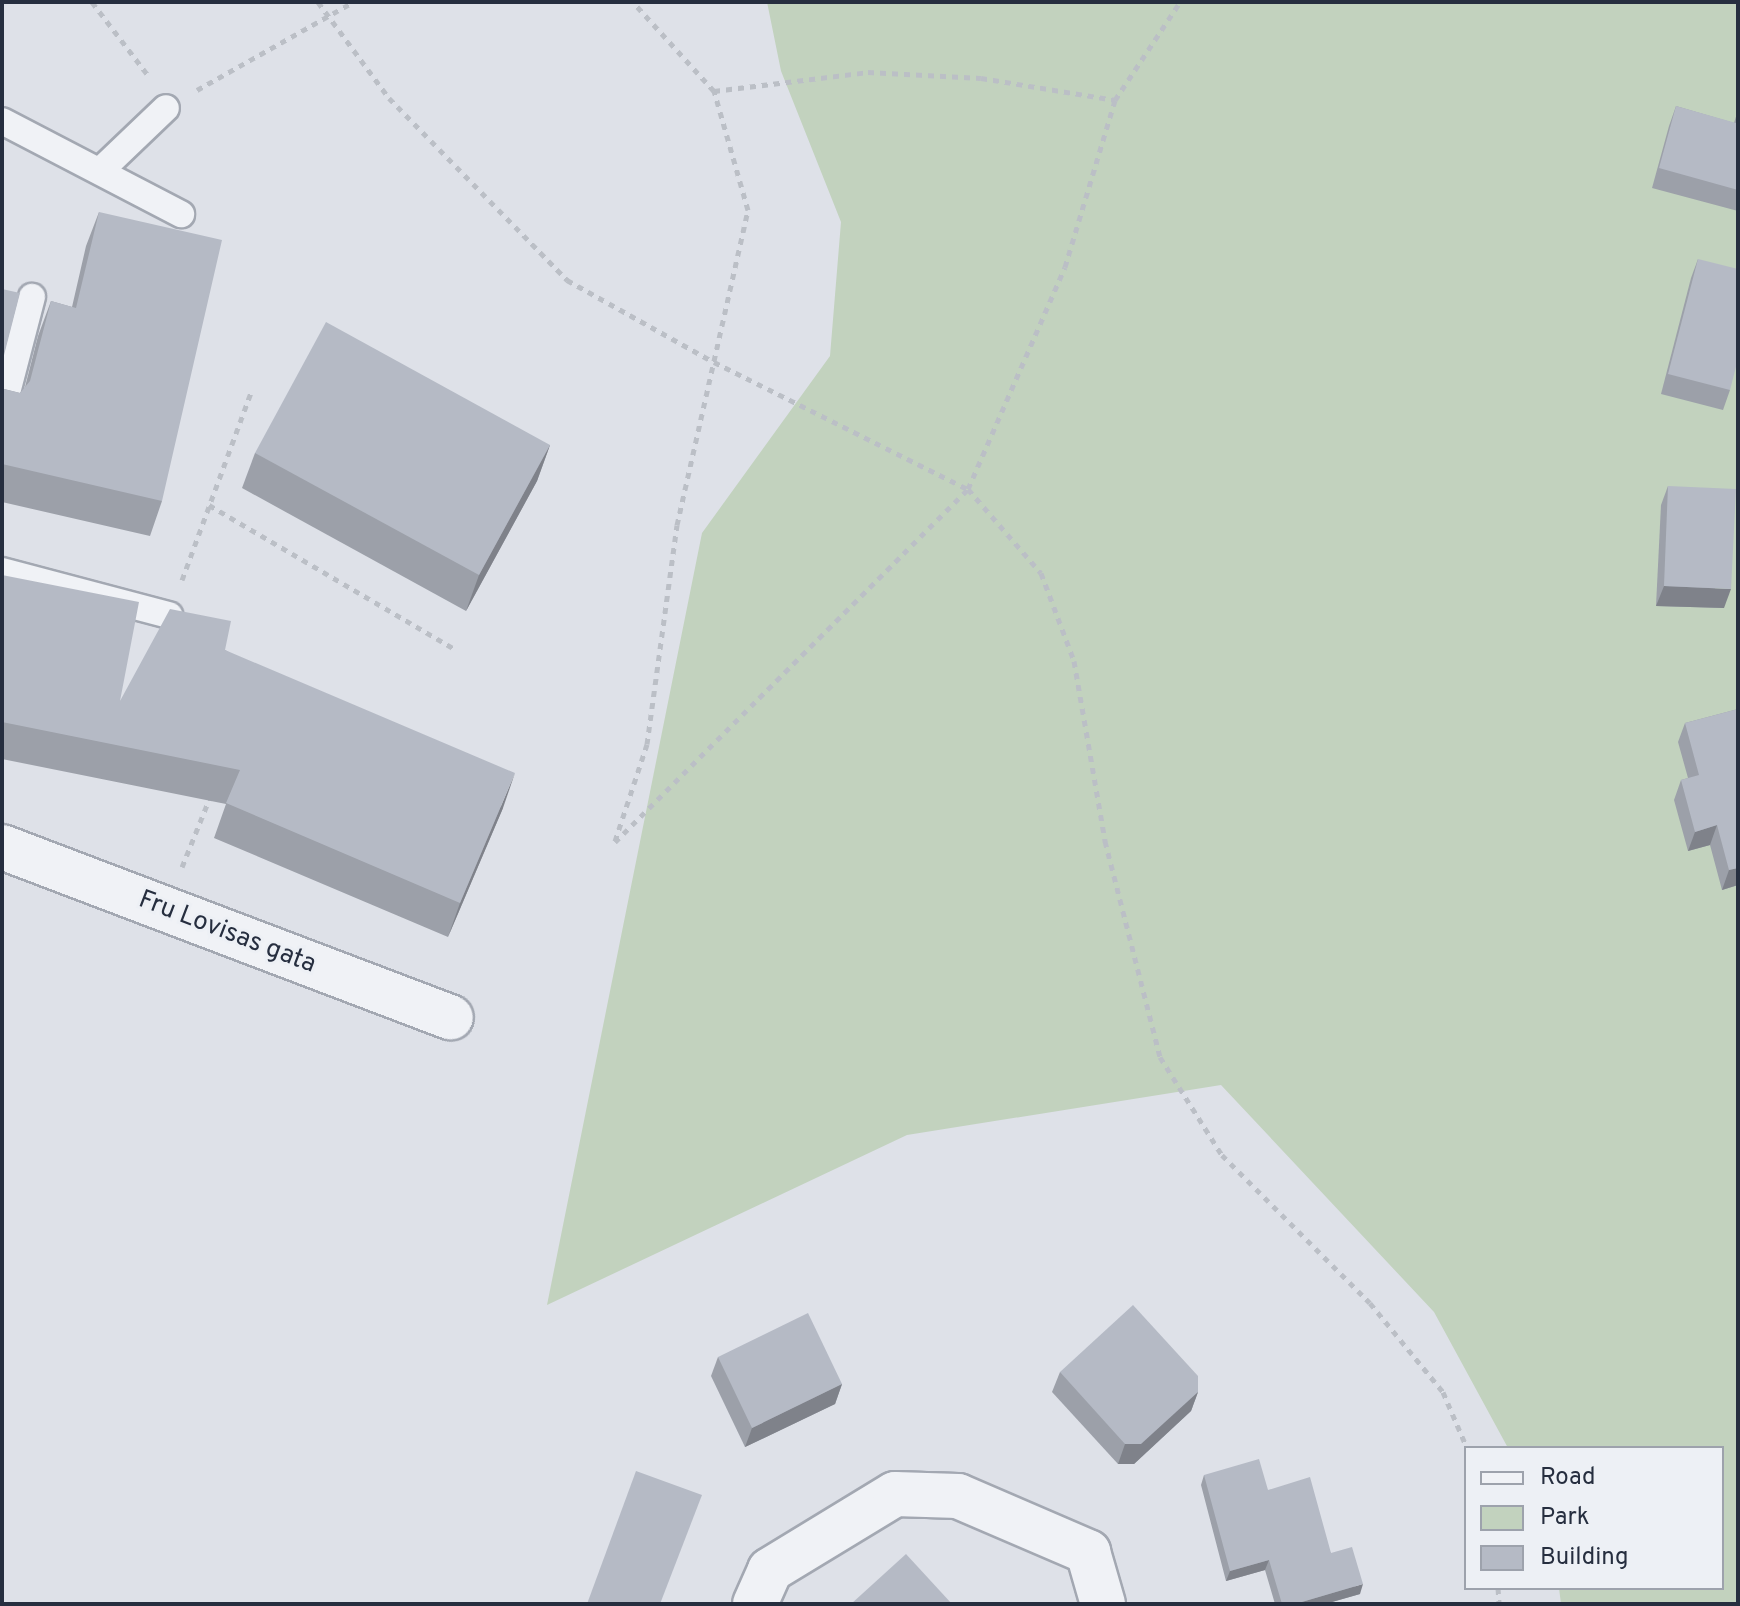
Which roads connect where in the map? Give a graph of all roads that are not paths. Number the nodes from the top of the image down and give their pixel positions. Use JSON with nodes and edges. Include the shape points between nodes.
{"nodes":[{"id":1,"x":166,"y":108,"type":"road end"},
{"id":2,"x":2,"y":121,"type":"edge"},
{"id":3,"x":100,"y":171,"type":"junction"},
{"id":4,"x":181,"y":214,"type":"dead end"},
{"id":5,"x":32,"y":297,"type":"dead end"},
{"id":6,"x":2,"y":412,"type":"edge"},
{"id":7,"x":2,"y":571,"type":"edge"},
{"id":8,"x":169,"y":615,"type":"edge"},
{"id":9,"x":2,"y":847,"type":"edge"},
{"id":10,"x":451,"y":1018,"type":"dead end"},
{"id":11,"x":755,"y":1604,"type":"edge"},
{"id":12,"x":1103,"y":1604,"type":"edge"}],
"edges":[{"from":1,"to":3,"type":"lane"},
{"from":2,"to":3,"type":"lane"},
{"from":3,"to":4,"type":"lane"},
{"from":5,"to":6,"type":"lane"},
{"from":7,"to":8,"type":"lane"},
{"from":9,"to":10,"type":"street","name":"Fru Lovisas gata"},
{"from":11,"to":12,"type":"street","via":[[770,1570],[895,1494],[958,1496],[1088,1552]]}]}
